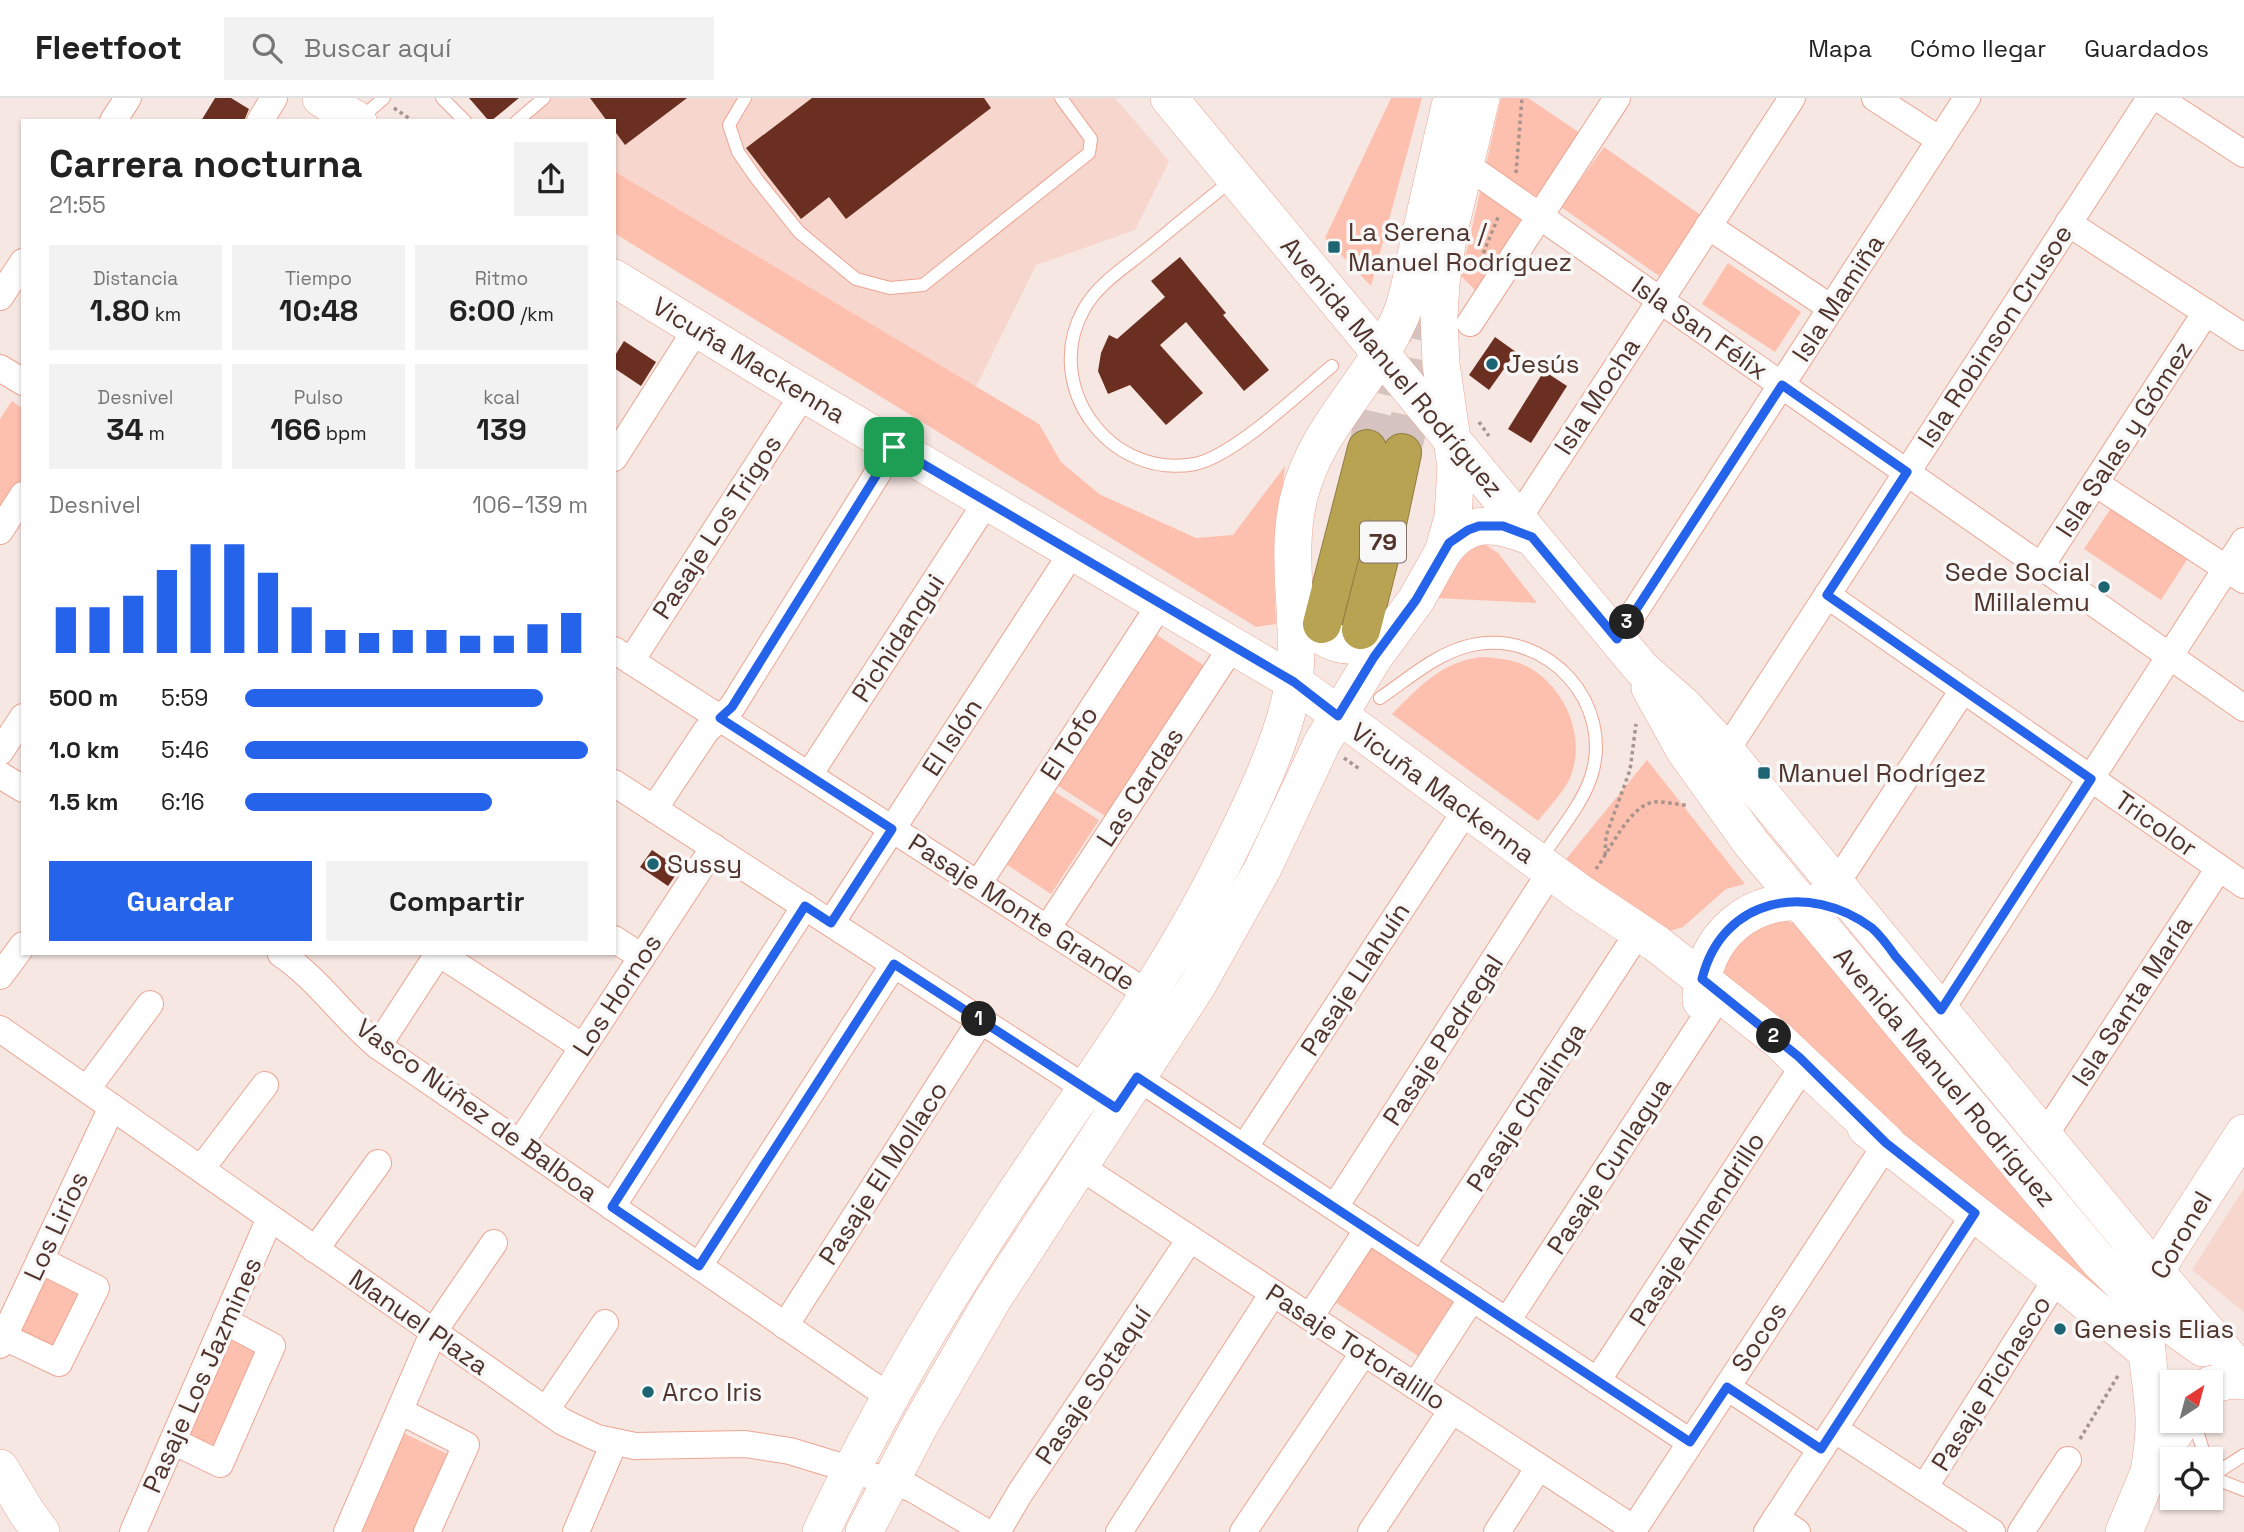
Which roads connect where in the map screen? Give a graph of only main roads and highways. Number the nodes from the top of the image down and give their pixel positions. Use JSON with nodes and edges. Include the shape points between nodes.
{"nodes":[{"id":1,"x":321,"y":98,"type":"edge"},
{"id":2,"x":1169,"y":98,"type":"edge"},
{"id":3,"x":1452,"y":98,"type":"edge"},
{"id":4,"x":1481,"y":98,"type":"edge"},
{"id":5,"x":355,"y":119,"type":"edge"},
{"id":6,"x":616,"y":279,"type":"edge"},
{"id":7,"x":1381,"y":353,"type":"junction"},
{"id":8,"x":1455,"y":442,"type":"junction"},
{"id":9,"x":1525,"y":528,"type":"junction"},
{"id":10,"x":1443,"y":552,"type":"junction"},
{"id":11,"x":1309,"y":617,"type":"junction"},
{"id":12,"x":1376,"y":632,"type":"junction"},
{"id":13,"x":1641,"y":668,"type":"junction"},
{"id":14,"x":1294,"y":682,"type":"junction"},
{"id":15,"x":1330,"y":729,"type":"junction"},
{"id":16,"x":1797,"y":900,"type":"junction"},
{"id":17,"x":1875,"y":930,"type":"junction"},
{"id":18,"x":1717,"y":942,"type":"junction"},
{"id":19,"x":1642,"y":946,"type":"junction"},
{"id":20,"x":1704,"y":997,"type":"junction"},
{"id":21,"x":2244,"y":1133,"type":"edge"},
{"id":22,"x":1886,"y":1143,"type":"junction"},
{"id":23,"x":2156,"y":1272,"type":"junction"},
{"id":24,"x":2146,"y":1307,"type":"junction"},
{"id":25,"x":2134,"y":1362,"type":"junction"},
{"id":26,"x":2244,"y":1378,"type":"edge"},
{"id":27,"x":2223,"y":1382,"type":"edge"},
{"id":28,"x":2177,"y":1433,"type":"edge"},
{"id":29,"x":0,"y":1468,"type":"edge"},
{"id":30,"x":2155,"y":1480,"type":"edge"},
{"id":31,"x":41,"y":1532,"type":"edge"},
{"id":32,"x":821,"y":1532,"type":"edge"},
{"id":33,"x":863,"y":1532,"type":"edge"},
{"id":34,"x":2124,"y":1532,"type":"edge"}],
"edges":[{"from":1,"to":5,"type":"main road"},
{"from":2,"to":7,"type":"main road","name":"Avenida Manuel Rodríguez"},
{"from":3,"to":7,"type":"main road","via":[[1407,295]]},
{"from":4,"to":8,"type":"main road","via":[[1444,259],[1439,317],[1441,364]]},
{"from":6,"to":14,"type":"main road","name":"Vicuña Mackenna"},
{"from":7,"to":8,"type":"main road","name":"Avenida Manuel Rodríguez"},
{"from":7,"to":11,"type":"main road","via":[[1320,440],[1306,473],[1292,544]]},
{"from":8,"to":9,"type":"main road","name":"Avenida Manuel Rodríguez"},
{"from":8,"to":10,"type":"main road","via":[[1455,503]]},
{"from":9,"to":10,"type":"main road","via":[[1479,526],[1458,535]]},
{"from":9,"to":13,"type":"main road","name":"Avenida Manuel Rodríguez"},
{"from":10,"to":12,"type":"main road","via":[[1416,600]]},
{"from":11,"to":12,"type":"main road","via":[[1316,632],[1343,645],[1363,645]]},
{"from":11,"to":12,"type":"highway","number":"79","via":[[1384,451]]},
{"from":11,"to":14,"type":"main road"},
{"from":12,"to":15,"type":"main road"},
{"from":13,"to":16,"type":"main road","name":"Avenida Manuel Rodríguez","via":[[1685,751]]},
{"from":13,"to":17,"type":"main road","name":"Avenida Manuel Rodríguez","via":[[1726,751]]},
{"from":14,"to":15,"type":"main road","name":"Vicuña Mackenna"},
{"from":14,"to":32,"type":"main road","via":[[1251,805],[1205,897],[968,1267],[850,1470]]},
{"from":15,"to":19,"type":"main road","name":"Vicuña Mackenna","via":[[1466,810],[1606,909]]},
{"from":15,"to":33,"type":"main road","via":[[1231,928],[987,1308]]},
{"from":16,"to":17,"type":"main road","via":[[1828,906]]},
{"from":16,"to":18,"type":"main road","via":[[1760,908]]},
{"from":16,"to":24,"type":"main road","name":"Avenida Manuel Rodríguez","via":[[2098,1260]]},
{"from":17,"to":23,"type":"main road","name":"Avenida Manuel Rodríguez"},
{"from":18,"to":19,"type":"main road","via":[[1689,949]]},
{"from":18,"to":20,"type":"main road","via":[[1708,960]]},
{"from":19,"to":20,"type":"main road","name":"Vicuña Mackenna"},
{"from":20,"to":22,"type":"main road","name":"Vicuña Mackenna","via":[[1796,1077]]},
{"from":20,"to":22,"type":"main road","name":"Vicuña Mackenna","via":[[1799,1057]]},
{"from":21,"to":23,"type":"main road","name":"Coronel"},
{"from":22,"to":25,"type":"main road","name":"Vicuña Mackenna","via":[[2057,1279]]},
{"from":23,"to":24,"type":"main road","name":"Coronel"},
{"from":23,"to":26,"type":"main road","name":"Avenida Manuel Rodríguez"},
{"from":24,"to":25,"type":"main road","name":"Coronel"},
{"from":24,"to":26,"type":"main road","name":"Avenida Manuel Rodríguez"},
{"from":25,"to":30,"type":"main road","name":"Coronel","via":[[2154,1420]]},
{"from":26,"to":27,"type":"main road"},
{"from":28,"to":30,"type":"main road"},
{"from":29,"to":31,"type":"main road"},
{"from":30,"to":34,"type":"main road"}]}
